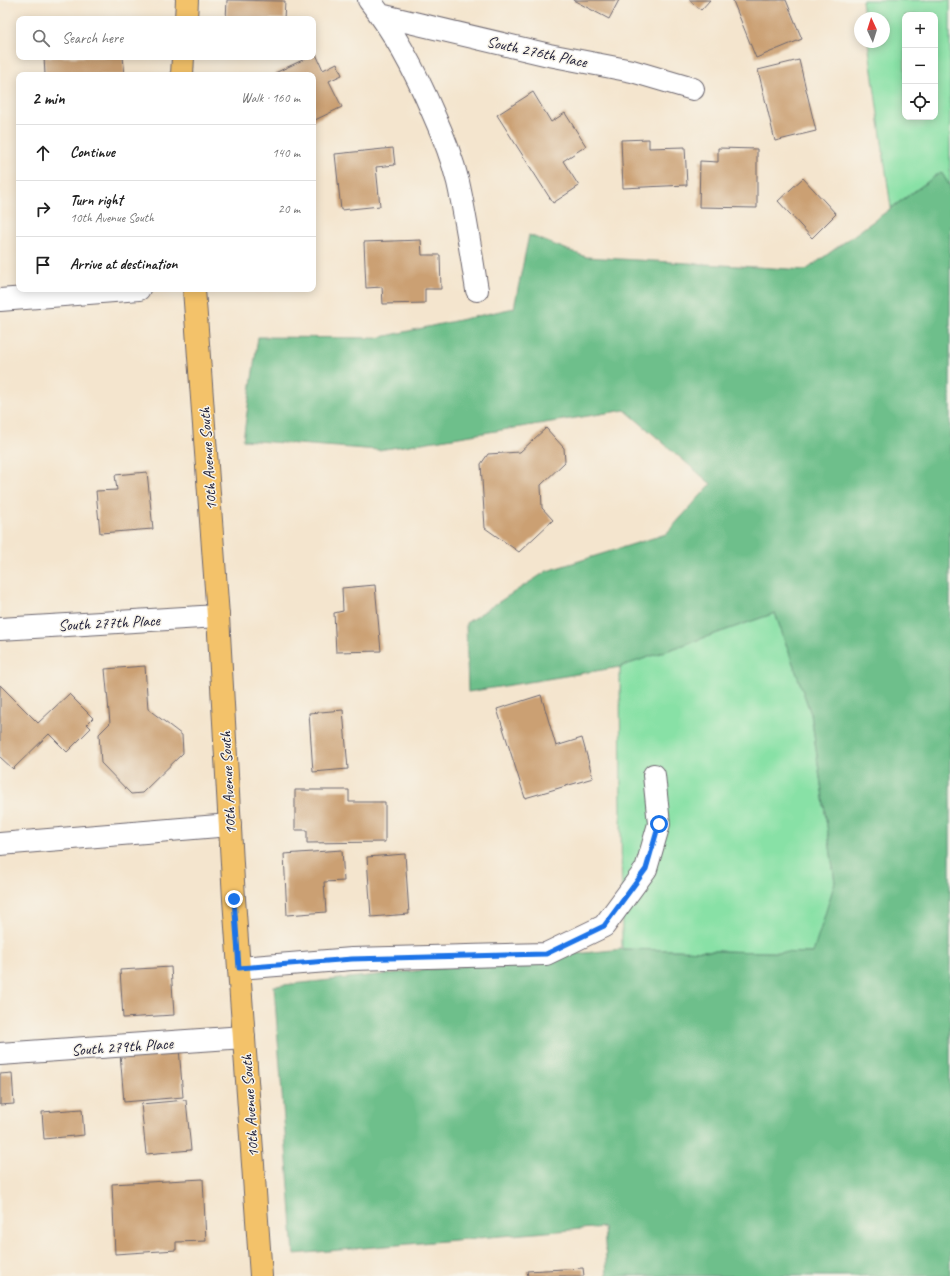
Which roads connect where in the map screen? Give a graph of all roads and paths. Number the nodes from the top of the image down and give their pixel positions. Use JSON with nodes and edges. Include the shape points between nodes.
{"nodes":[{"id":1,"x":187,"y":0,"type":"edge"},
{"id":2,"x":374,"y":7,"type":"edge"},
{"id":3,"x":186,"y":16,"type":"edge"},
{"id":4,"x":183,"y":60,"type":"edge"},
{"id":5,"x":182,"y":72,"type":"edge"},
{"id":6,"x":693,"y":89,"type":"dead end"},
{"id":7,"x":477,"y":290,"type":"dead end"},
{"id":8,"x":101,"y":292,"type":"edge"},
{"id":9,"x":194,"y":292,"type":"edge"},
{"id":10,"x":0,"y":300,"type":"edge"},
{"id":11,"x":218,"y":616,"type":"junction"},
{"id":12,"x":0,"y":629,"type":"edge"},
{"id":13,"x":654,"y":775,"type":"dead end"},
{"id":14,"x":230,"y":825,"type":"junction"},
{"id":15,"x":0,"y":844,"type":"edge"},
{"id":16,"x":239,"y":968,"type":"junction"},
{"id":17,"x":244,"y":1037,"type":"junction"},
{"id":18,"x":0,"y":1054,"type":"edge"},
{"id":19,"x":261,"y":1276,"type":"edge"}],
"edges":[{"from":1,"to":3,"type":"main road"},
{"from":2,"to":6,"type":"street","name":"South 276th Place","via":[[549,56],[632,71]]},
{"from":2,"to":7,"type":"street","via":[[424,92],[443,136],[458,182]]},
{"from":4,"to":5,"type":"main road"},
{"from":8,"to":10,"type":"street"},
{"from":9,"to":11,"type":"main road","name":"10th Avenue South"},
{"from":11,"to":12,"type":"street","name":"South 277th Place"},
{"from":11,"to":14,"type":"main road","name":"10th Avenue South"},
{"from":13,"to":16,"type":"street","via":[[659,824],[646,869],[604,926],[546,954],[352,959]]},
{"from":14,"to":15,"type":"street"},
{"from":14,"to":16,"type":"main road","name":"10th Avenue South"},
{"from":16,"to":17,"type":"main road","name":"10th Avenue South"},
{"from":17,"to":18,"type":"street","name":"South 279th Place"},
{"from":17,"to":19,"type":"main road","name":"10th Avenue South"}]}
